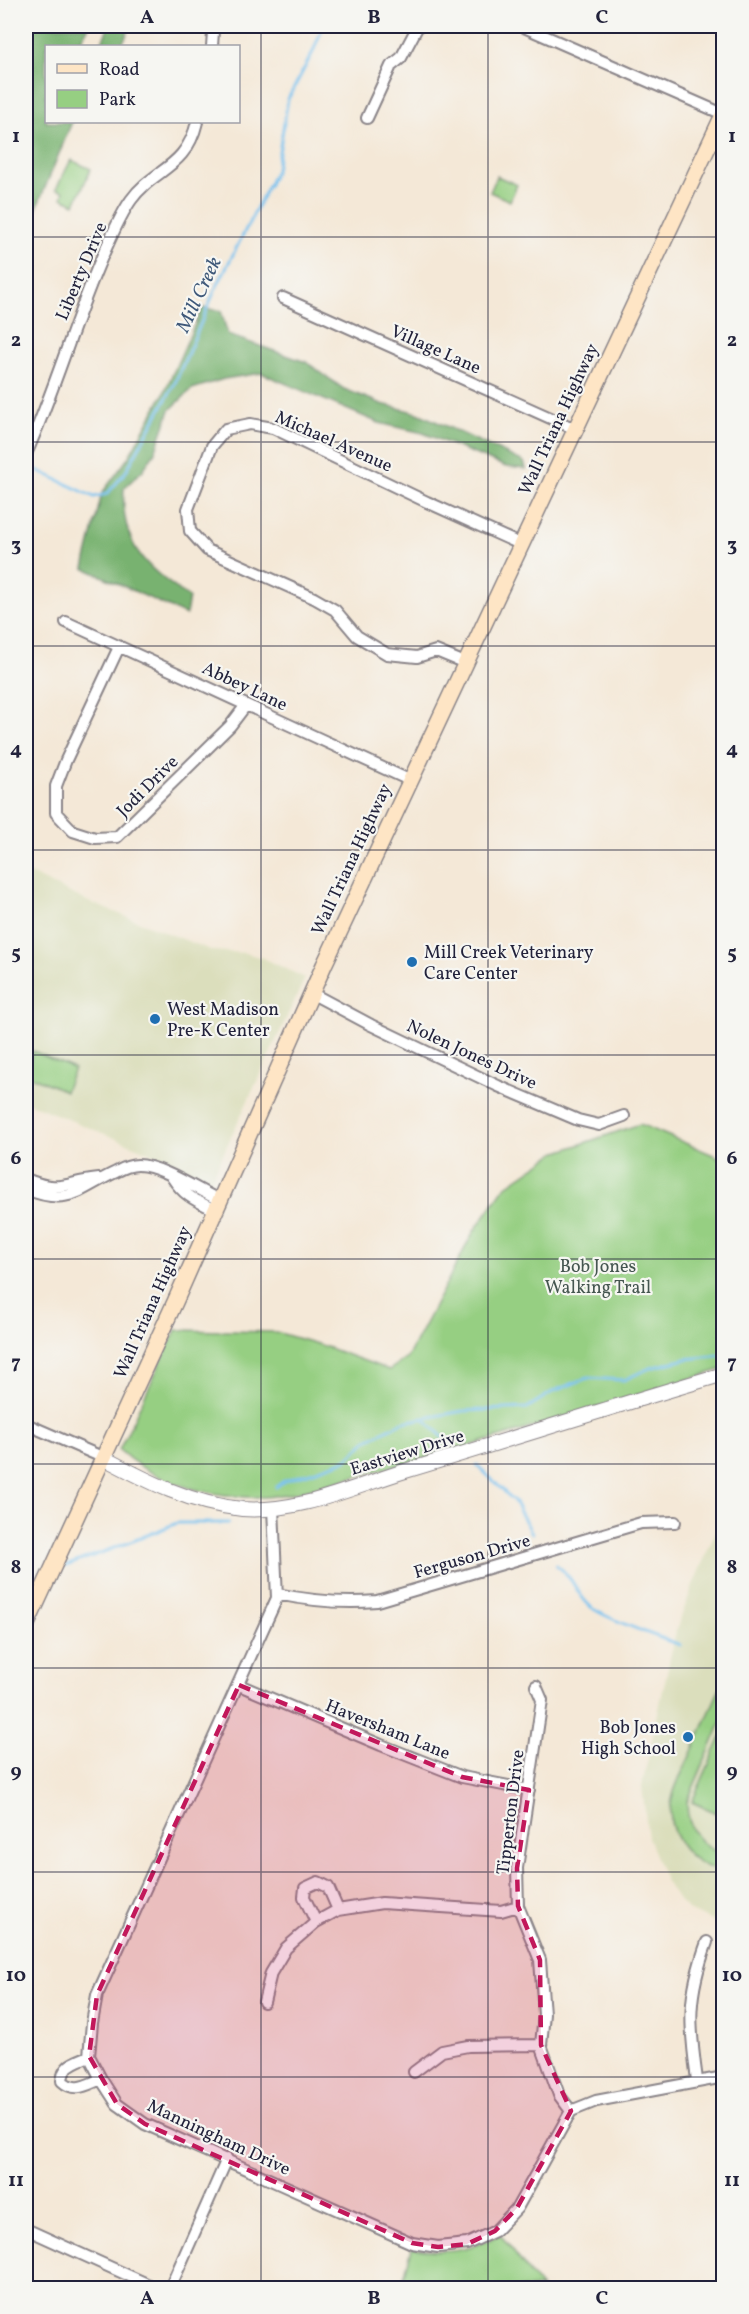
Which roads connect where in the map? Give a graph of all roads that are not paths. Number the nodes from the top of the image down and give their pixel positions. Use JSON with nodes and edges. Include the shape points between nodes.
{"nodes":[{"id":1,"x":417,"y":26,"type":"edge"},
{"id":2,"x":524,"y":27,"type":"edge"},
{"id":3,"x":215,"y":29,"type":"edge"},
{"id":4,"x":212,"y":45,"type":"edge"},
{"id":5,"x":723,"y":114,"type":"edge"},
{"id":6,"x":367,"y":118,"type":"dead end"},
{"id":7,"x":197,"y":123,"type":"edge"},
{"id":8,"x":284,"y":298,"type":"dead end"},
{"id":9,"x":575,"y":429,"type":"junction"},
{"id":10,"x":26,"y":454,"type":"edge"},
{"id":11,"x":520,"y":544,"type":"junction"},
{"id":12,"x":66,"y":622,"type":"dead end"},
{"id":13,"x":119,"y":647,"type":"junction"},
{"id":14,"x":465,"y":663,"type":"junction"},
{"id":15,"x":246,"y":705,"type":"junction"},
{"id":16,"x":409,"y":780,"type":"junction"},
{"id":17,"x":311,"y":993,"type":"junction"},
{"id":18,"x":624,"y":1116,"type":"dead end"},
{"id":19,"x":26,"y":1179,"type":"edge"},
{"id":20,"x":102,"y":1179,"type":"junction"},
{"id":21,"x":26,"y":1189,"type":"edge"},
{"id":22,"x":217,"y":1205,"type":"junction"},
{"id":23,"x":723,"y":1374,"type":"edge"},
{"id":24,"x":26,"y":1424,"type":"edge"},
{"id":25,"x":102,"y":1457,"type":"junction"},
{"id":26,"x":273,"y":1508,"type":"junction"},
{"id":27,"x":675,"y":1522,"type":"dead end"},
{"id":28,"x":277,"y":1594,"type":"junction"},
{"id":29,"x":26,"y":1626,"type":"edge"},
{"id":30,"x":239,"y":1684,"type":"junction"},
{"id":31,"x":536,"y":1686,"type":"dead end"},
{"id":32,"x":529,"y":1790,"type":"junction"},
{"id":33,"x":518,"y":1906,"type":"junction"},
{"id":34,"x":338,"y":1910,"type":"junction"},
{"id":35,"x":316,"y":1922,"type":"junction"},
{"id":36,"x":707,"y":1942,"type":"dead end"},
{"id":37,"x":264,"y":2002,"type":"dead end"},
{"id":38,"x":541,"y":2045,"type":"junction"},
{"id":39,"x":89,"y":2056,"type":"junction"},
{"id":40,"x":414,"y":2072,"type":"dead end"},
{"id":41,"x":723,"y":2077,"type":"edge"},
{"id":42,"x":100,"y":2079,"type":"junction"},
{"id":43,"x":697,"y":2080,"type":"junction"},
{"id":44,"x":571,"y":2111,"type":"junction"},
{"id":45,"x":226,"y":2159,"type":"junction"},
{"id":46,"x":26,"y":2229,"type":"edge"},
{"id":47,"x":156,"y":2289,"type":"edge"},
{"id":48,"x":171,"y":2289,"type":"edge"}],
"edges":[{"from":1,"to":6,"type":"street","via":[[401,58],[391,66]]},
{"from":2,"to":5,"type":"street"},
{"from":3,"to":4,"type":"street"},
{"from":5,"to":9,"type":"main road","name":"Wall Triana Highway"},
{"from":7,"to":10,"type":"street","name":"Liberty Drive","via":[[180,157],[141,187],[113,233]]},
{"from":8,"to":9,"type":"street","name":"Village Lane"},
{"from":9,"to":11,"type":"main road","name":"Wall Triana Highway"},
{"from":11,"to":14,"type":"main road","name":"Wall Triana Highway"},
{"from":11,"to":14,"type":"street","name":"Michael Avenue","via":[[273,428],[250,423],[226,429],[212,446],[188,509],[190,531],[207,550],[335,610],[357,636],[387,654],[417,657],[436,651]]},
{"from":12,"to":13,"type":"street","name":"Abbey Lane"},
{"from":13,"to":15,"type":"street","name":"Abbey Lane"},
{"from":13,"to":15,"type":"street","name":"Jodi Drive","via":[[56,786],[56,813],[73,831],[95,838],[117,837],[230,726]]},
{"from":14,"to":16,"type":"main road","name":"Wall Triana Highway"},
{"from":15,"to":16,"type":"street","name":"Abbey Lane"},
{"from":16,"to":17,"type":"main road","name":"Wall Triana Highway"},
{"from":17,"to":18,"type":"street","name":"Nolen Jones Drive","via":[[498,1086],[578,1120],[599,1125]]},
{"from":17,"to":22,"type":"main road","name":"Wall Triana Highway"},
{"from":19,"to":20,"type":"street","via":[[63,1187]]},
{"from":20,"to":21,"type":"street","via":[[74,1194],[47,1197]]},
{"from":20,"to":22,"type":"street","via":[[135,1165],[151,1167],[172,1177],[189,1197]]},
{"from":22,"to":25,"type":"main road","name":"Wall Triana Highway"},
{"from":23,"to":26,"type":"street","name":"Eastview Drive","via":[[298,1505]]},
{"from":24,"to":25,"type":"street"},
{"from":25,"to":26,"type":"street","name":"Eastview Drive","via":[[152,1484],[193,1500],[243,1509]]},
{"from":25,"to":29,"type":"main road","name":"Wall Triana Highway"},
{"from":26,"to":28,"type":"street"},
{"from":27,"to":28,"type":"street","name":"Ferguson Drive","via":[[641,1523],[377,1601],[351,1604]]},
{"from":28,"to":30,"type":"street"},
{"from":30,"to":32,"type":"street","name":"Haversham Lane","via":[[462,1777]]},
{"from":30,"to":39,"type":"street","via":[[97,1995]]},
{"from":31,"to":32,"type":"street","name":"Tipperton Drive","via":[[542,1700]]},
{"from":32,"to":33,"type":"street","name":"Tipperton Drive","via":[[517,1868]]},
{"from":33,"to":34,"type":"street","via":[[501,1911],[382,1903]]},
{"from":33,"to":38,"type":"street","name":"Tipperton Drive","via":[[540,1960],[544,1984]]},
{"from":34,"to":35,"type":"street"},
{"from":34,"to":35,"type":"street","via":[[328,1887],[318,1882],[311,1884],[305,1888],[304,1897]]},
{"from":35,"to":37,"type":"street","via":[[286,1948],[271,1973]]},
{"from":36,"to":43,"type":"street","via":[[692,1990],[690,2017]]},
{"from":38,"to":40,"type":"street","via":[[468,2046],[442,2051]]},
{"from":38,"to":44,"type":"street","name":"Tipperton Drive","via":[[559,2095]]},
{"from":39,"to":42,"type":"street","name":"Manningham Drive"},
{"from":39,"to":42,"type":"street","via":[[69,2065],[62,2081],[77,2088]]},
{"from":41,"to":43,"type":"street"},
{"from":42,"to":45,"type":"street","name":"Manningham Drive","via":[[117,2104],[145,2124]]},
{"from":43,"to":44,"type":"street","via":[[596,2101]]},
{"from":44,"to":45,"type":"street","name":"Manningham Drive","via":[[517,2208],[495,2231],[467,2244],[438,2247],[412,2243]]},
{"from":45,"to":48,"type":"street"},
{"from":46,"to":47,"type":"street"}]}
